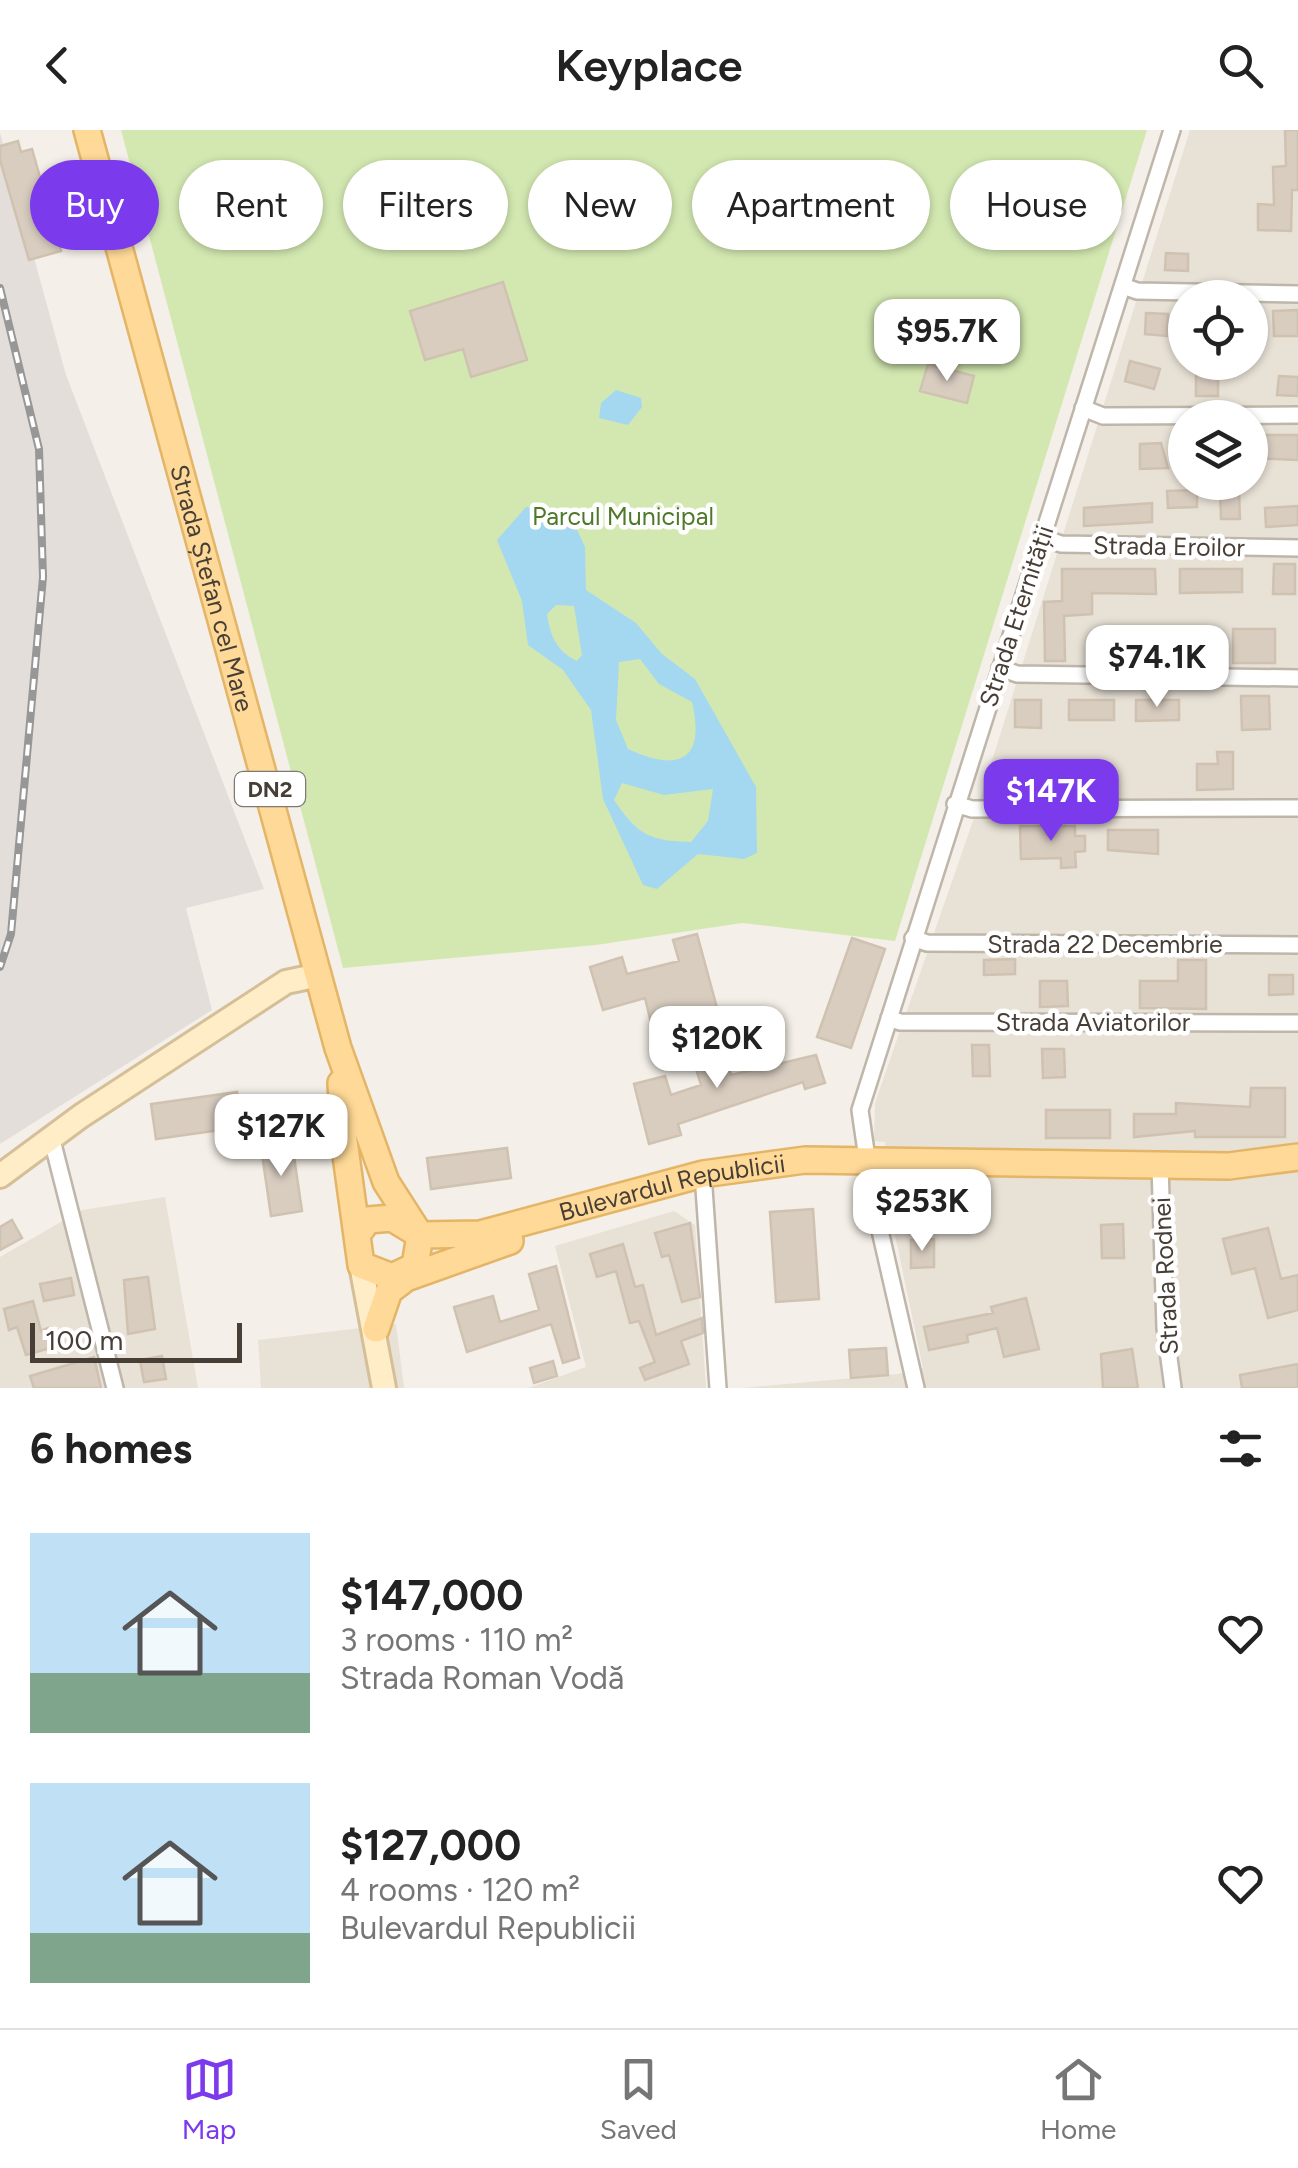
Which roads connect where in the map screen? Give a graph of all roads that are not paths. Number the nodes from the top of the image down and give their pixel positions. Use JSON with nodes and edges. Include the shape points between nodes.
{"nodes":[{"id":1,"x":87,"y":130,"type":"edge"},
{"id":2,"x":1172,"y":130,"type":"edge"},
{"id":3,"x":1122,"y":286,"type":"junction"},
{"id":4,"x":1298,"y":294,"type":"edge"},
{"id":5,"x":1083,"y":408,"type":"junction"},
{"id":6,"x":1298,"y":415,"type":"edge"},
{"id":7,"x":1042,"y":536,"type":"junction"},
{"id":8,"x":1298,"y":548,"type":"edge"},
{"id":9,"x":1000,"y":668,"type":"junction"},
{"id":10,"x":1298,"y":678,"type":"edge"},
{"id":11,"x":956,"y":804,"type":"junction"},
{"id":12,"x":1298,"y":808,"type":"edge"},
{"id":13,"x":913,"y":938,"type":"junction"},
{"id":14,"x":1298,"y":944,"type":"edge"},
{"id":15,"x":319,"y":975,"type":"junction"},
{"id":16,"x":889,"y":1018,"type":"junction"},
{"id":17,"x":1298,"y":1023,"type":"edge"},
{"id":18,"x":338,"y":1048,"type":"junction"},
{"id":19,"x":343,"y":1112,"type":"junction"},
{"id":20,"x":52,"y":1140,"type":"junction"},
{"id":21,"x":1298,"y":1157,"type":"edge"},
{"id":22,"x":866,"y":1161,"type":"junction"},
{"id":23,"x":1160,"y":1165,"type":"junction"},
{"id":24,"x":1229,"y":1166,"type":"junction"},
{"id":25,"x":703,"y":1174,"type":"junction"},
{"id":26,"x":0,"y":1176,"type":"edge"},
{"id":27,"x":1298,"y":1177,"type":"edge"},
{"id":28,"x":378,"y":1217,"type":"junction"},
{"id":29,"x":554,"y":1218,"type":"junction"},
{"id":30,"x":357,"y":1235,"type":"junction"},
{"id":31,"x":420,"y":1243,"type":"junction"},
{"id":32,"x":473,"y":1254,"type":"junction"},
{"id":33,"x":361,"y":1265,"type":"junction"},
{"id":34,"x":399,"y":1278,"type":"junction"},
{"id":35,"x":376,"y":1329,"type":"junction"},
{"id":36,"x":116,"y":1388,"type":"edge"},
{"id":37,"x":384,"y":1388,"type":"edge"},
{"id":38,"x":718,"y":1388,"type":"edge"},
{"id":39,"x":916,"y":1388,"type":"edge"},
{"id":40,"x":1173,"y":1388,"type":"edge"}],
"edges":[{"from":1,"to":15,"type":"main road","name":"Strada Ștefan cel Mare","number":"DN2"},
{"from":2,"to":3,"type":"street","name":"Strada Eternității"},
{"from":3,"to":4,"type":"street"},
{"from":3,"to":5,"type":"street","name":"Strada Eternității"},
{"from":5,"to":6,"type":"street","via":[[1104,416]]},
{"from":5,"to":7,"type":"street","name":"Strada Eternității"},
{"from":7,"to":8,"type":"street","name":"Strada Eroilor","via":[[1061,544]]},
{"from":7,"to":9,"type":"street","name":"Strada Eternității"},
{"from":9,"to":10,"type":"street","via":[[1016,674]]},
{"from":9,"to":11,"type":"street","name":"Strada Eternității"},
{"from":11,"to":12,"type":"street"},
{"from":11,"to":13,"type":"street","name":"Strada Eternității"},
{"from":13,"to":14,"type":"street","name":"Strada 22 Decembrie","via":[[927,944]]},
{"from":13,"to":16,"type":"street","name":"Strada Eternității"},
{"from":15,"to":18,"type":"main road","name":"Strada Ștefan cel Mare","number":"DN2"},
{"from":15,"to":20,"type":"main road","via":[[286,982]]},
{"from":16,"to":17,"type":"street","name":"Strada Aviatorilor"},
{"from":16,"to":22,"type":"street","name":"Strada Eternității","via":[[860,1110]]},
{"from":18,"to":19,"type":"main road","number":"DN2"},
{"from":18,"to":31,"type":"main road","number":"DN2","via":[[390,1193]]},
{"from":19,"to":28,"type":"main road","number":"DN2","via":[[360,1182]]},
{"from":19,"to":30,"type":"main road","number":"DN2"},
{"from":20,"to":26,"type":"main road"},
{"from":20,"to":36,"type":"street"},
{"from":21,"to":24,"type":"main road","name":"Bulevardul Republicii"},
{"from":22,"to":23,"type":"main road","name":"Bulevardul Republicii"},
{"from":22,"to":25,"type":"main road","name":"Bulevardul Republicii","via":[[806,1160]]},
{"from":22,"to":39,"type":"street","name":"Strada Eternității"},
{"from":23,"to":24,"type":"main road","name":"Bulevardul Republicii"},
{"from":23,"to":40,"type":"street","name":"Strada Rodnei","via":[[1164,1328]]},
{"from":24,"to":27,"type":"main road","name":"Bulevardul Republicii"},
{"from":25,"to":29,"type":"main road","name":"Bulevardul Republicii"},
{"from":25,"to":38,"type":"street"},
{"from":28,"to":30,"type":"main road"},
{"from":28,"to":31,"type":"main road","via":[[392,1218]]},
{"from":29,"to":31,"type":"main road","name":"Bulevardul Republicii"},
{"from":29,"to":32,"type":"main road"},
{"from":30,"to":33,"type":"main road","number":"DN2"},
{"from":31,"to":32,"type":"main road","via":[[447,1258]]},
{"from":31,"to":34,"type":"main road","via":[[416,1266]]},
{"from":32,"to":34,"type":"main road"},
{"from":33,"to":34,"type":"main road"},
{"from":33,"to":35,"type":"main road"},
{"from":34,"to":35,"type":"main road"},
{"from":35,"to":37,"type":"main road"}]}
